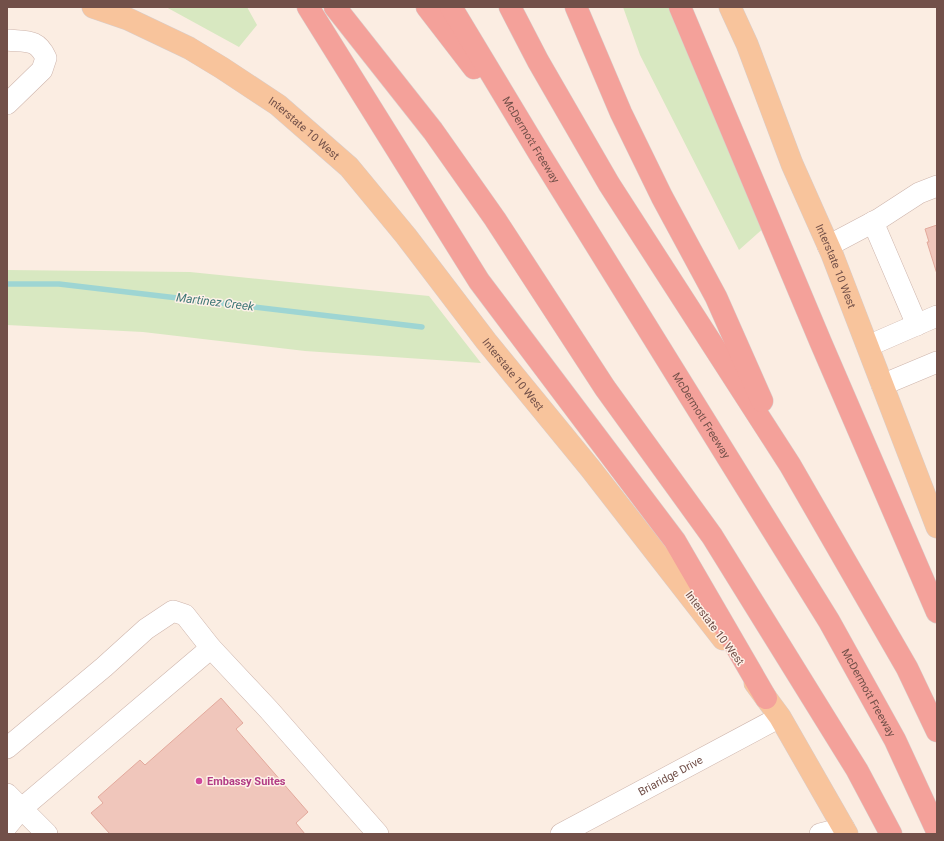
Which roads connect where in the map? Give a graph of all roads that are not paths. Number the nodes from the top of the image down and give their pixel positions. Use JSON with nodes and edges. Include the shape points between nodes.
{"nodes":[{"id":1,"x":93,"y":7,"type":"edge"},
{"id":2,"x":308,"y":7,"type":"edge"},
{"id":3,"x":335,"y":7,"type":"edge"},
{"id":4,"x":428,"y":7,"type":"edge"},
{"id":5,"x":451,"y":7,"type":"edge"},
{"id":6,"x":510,"y":7,"type":"edge"},
{"id":7,"x":576,"y":7,"type":"edge"},
{"id":8,"x":680,"y":7,"type":"edge"},
{"id":9,"x":730,"y":7,"type":"edge"},
{"id":10,"x":7,"y":40,"type":"edge"},
{"id":11,"x":7,"y":104,"type":"edge"},
{"id":12,"x":539,"y":153,"type":"junction"},
{"id":13,"x":937,"y":186,"type":"edge"},
{"id":14,"x":873,"y":222,"type":"junction"},
{"id":15,"x":828,"y":246,"type":"junction"},
{"id":16,"x":937,"y":316,"type":"edge"},
{"id":17,"x":917,"y":325,"type":"junction"},
{"id":18,"x":868,"y":346,"type":"junction"},
{"id":19,"x":937,"y":362,"type":"edge"},
{"id":20,"x":882,"y":385,"type":"junction"},
{"id":21,"x":790,"y":465,"type":"junction"},
{"id":22,"x":937,"y":527,"type":"edge"},
{"id":23,"x":937,"y":612,"type":"edge"},
{"id":24,"x":211,"y":648,"type":"junction"},
{"id":25,"x":766,"y":698,"type":"junction"},
{"id":26,"x":780,"y":718,"type":"junction"},
{"id":27,"x":937,"y":730,"type":"edge"},
{"id":28,"x":7,"y":748,"type":"edge"},
{"id":29,"x":14,"y":802,"type":"edge"},
{"id":30,"x":7,"y":826,"type":"edge"},
{"id":31,"x":846,"y":831,"type":"edge"},
{"id":32,"x":937,"y":831,"type":"edge"},
{"id":33,"x":47,"y":834,"type":"edge"},
{"id":34,"x":378,"y":834,"type":"edge"},
{"id":35,"x":561,"y":834,"type":"edge"},
{"id":36,"x":820,"y":834,"type":"edge"},
{"id":37,"x":891,"y":834,"type":"edge"}],
"edges":[{"from":1,"to":25,"type":"main road","name":"Interstate 10 West","via":[[128,19],[189,48],[222,68],[278,105],[349,167],[406,236],[486,342],[611,494],[720,634]]},
{"from":2,"to":25,"type":"highway","via":[[479,281],[675,541]]},
{"from":3,"to":37,"type":"highway","via":[[434,131],[495,219],[605,388],[712,536],[857,770]]},
{"from":4,"to":12,"type":"highway"},
{"from":5,"to":12,"type":"highway","name":"McDermott Freeway"},
{"from":6,"to":21,"type":"highway","via":[[538,61],[610,184]]},
{"from":7,"to":21,"type":"highway","via":[[621,113],[716,298]]},
{"from":8,"to":23,"type":"highway"},
{"from":9,"to":15,"type":"main road","name":"Interstate 10 West","via":[[747,44],[792,164]]},
{"from":10,"to":11,"type":"street","via":[[34,42],[42,49],[46,58],[42,70]]},
{"from":12,"to":32,"type":"highway","name":"McDermott Freeway","via":[[829,621],[895,740]]},
{"from":13,"to":14,"type":"street","via":[[919,193]]},
{"from":14,"to":15,"type":"street"},
{"from":14,"to":17,"type":"street"},
{"from":15,"to":18,"type":"main road","name":"Interstate 10 West"},
{"from":16,"to":17,"type":"street"},
{"from":17,"to":18,"type":"street"},
{"from":18,"to":20,"type":"main road","name":"Interstate 10 West"},
{"from":19,"to":20,"type":"street"},
{"from":20,"to":22,"type":"main road","name":"Interstate 10 West"},
{"from":21,"to":27,"type":"highway","via":[[907,668]]},
{"from":24,"to":28,"type":"street","via":[[185,615],[173,611],[146,629]]},
{"from":24,"to":29,"type":"street"},
{"from":24,"to":34,"type":"street"},
{"from":25,"to":26,"type":"main road","name":"Interstate 10 West"},
{"from":26,"to":31,"type":"main road","name":"Interstate 10 West"},
{"from":26,"to":35,"type":"street","name":"Briaridge Drive"},
{"from":29,"to":30,"type":"street"},
{"from":29,"to":33,"type":"street"},
{"from":31,"to":36,"type":"street"}]}
